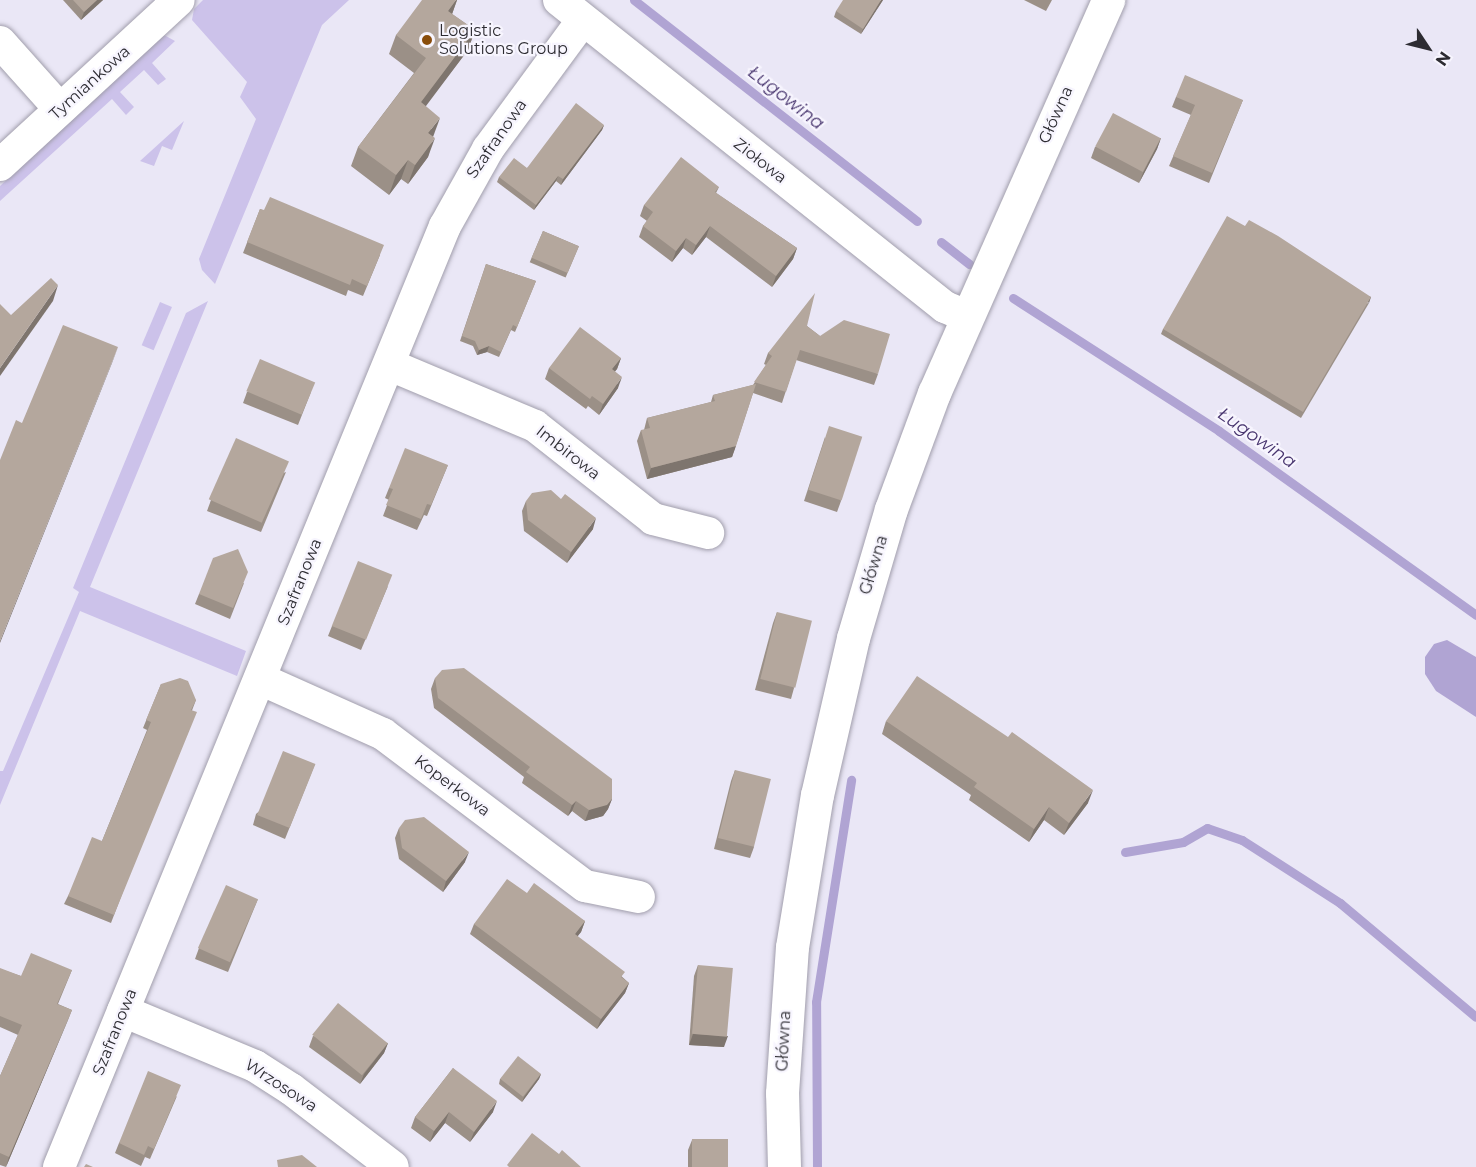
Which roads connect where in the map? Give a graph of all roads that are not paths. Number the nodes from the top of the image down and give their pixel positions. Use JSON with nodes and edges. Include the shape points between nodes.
{"nodes":[{"id":1,"x":179,"y":0,"type":"edge"},
{"id":2,"x":559,"y":0,"type":"edge"},
{"id":3,"x":1108,"y":0,"type":"edge"},
{"id":4,"x":582,"y":21,"type":"junction"},
{"id":5,"x":0,"y":42,"type":"edge"},
{"id":6,"x":60,"y":109,"type":"junction"},
{"id":7,"x":0,"y":165,"type":"edge"},
{"id":8,"x":966,"y":316,"type":"junction"},
{"id":9,"x":390,"y":365,"type":"junction"},
{"id":10,"x":708,"y":533,"type":"dead end"},
{"id":11,"x":260,"y":679,"type":"junction"},
{"id":12,"x":639,"y":897,"type":"dead end"},
{"id":13,"x":123,"y":1011,"type":"junction"},
{"id":14,"x":58,"y":1167,"type":"edge"},
{"id":15,"x":393,"y":1167,"type":"edge"},
{"id":16,"x":784,"y":1167,"type":"edge"}],
"edges":[{"from":1,"to":6,"type":"street","name":"Tymiankowa"},
{"from":2,"to":4,"type":"street","name":"Ziołowa"},
{"from":3,"to":8,"type":"street","name":"Główna"},
{"from":4,"to":8,"type":"street","name":"Ziołowa","via":[[945,307]]},
{"from":4,"to":9,"type":"street","name":"Szafranowa","via":[[465,186]]},
{"from":5,"to":6,"type":"street"},
{"from":6,"to":7,"type":"street","name":"Tymiankowa"},
{"from":8,"to":16,"type":"street","name":"Główna","via":[[891,509],[852,638],[831,726],[792,947],[782,1093]]},
{"from":9,"to":10,"type":"street","name":"Imbirowa","via":[[535,426],[653,519]]},
{"from":9,"to":11,"type":"street","name":"Szafranowa"},
{"from":11,"to":12,"type":"street","name":"Koperkowa","via":[[382,734],[585,886]]},
{"from":11,"to":13,"type":"street","name":"Szafranowa"},
{"from":13,"to":14,"type":"street","name":"Szafranowa"},
{"from":13,"to":15,"type":"street","name":"Wrzosowa","via":[[255,1066]]}]}
